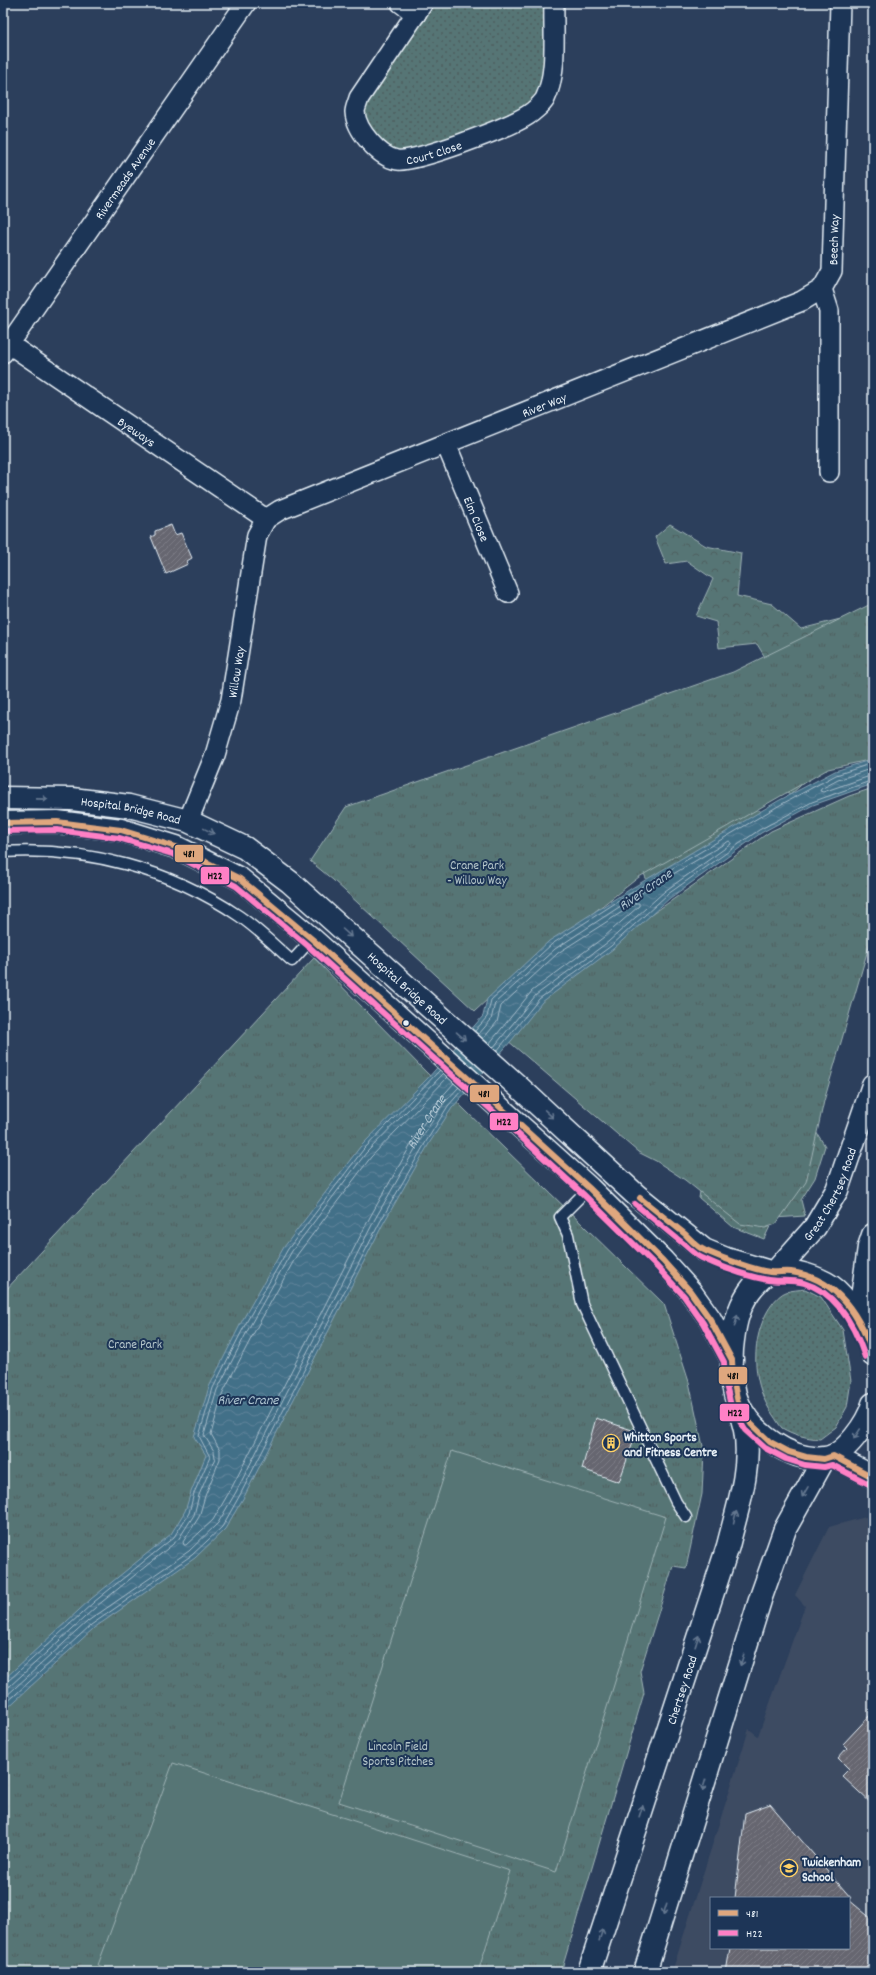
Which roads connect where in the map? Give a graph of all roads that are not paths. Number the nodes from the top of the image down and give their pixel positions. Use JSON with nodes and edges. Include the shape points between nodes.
{"nodes":[{"id":1,"x":246,"y":3,"type":"edge"},
{"id":2,"x":554,"y":3,"type":"edge"},
{"id":3,"x":840,"y":3,"type":"edge"},
{"id":4,"x":413,"y":7,"type":"edge"},
{"id":5,"x":822,"y":289,"type":"junction"},
{"id":6,"x":6,"y":348,"type":"edge"},
{"id":7,"x":446,"y":444,"type":"junction"},
{"id":8,"x":828,"y":472,"type":"dead end"},
{"id":9,"x":266,"y":519,"type":"junction"},
{"id":10,"x":508,"y":593,"type":"dead end"},
{"id":11,"x":3,"y":798,"type":"edge"},
{"id":12,"x":188,"y":821,"type":"junction"},
{"id":13,"x":3,"y":823,"type":"edge"},
{"id":14,"x":176,"y":847,"type":"junction"},
{"id":15,"x":3,"y":852,"type":"edge"},
{"id":16,"x":330,"y":918,"type":"junction"},
{"id":17,"x":312,"y":939,"type":"junction"},
{"id":18,"x":873,"y":1085,"type":"edge"},
{"id":19,"x":589,"y":1188,"type":"junction"},
{"id":20,"x":873,"y":1235,"type":"edge"},
{"id":21,"x":773,"y":1271,"type":"junction"},
{"id":22,"x":859,"y":1318,"type":"junction"},
{"id":23,"x":873,"y":1355,"type":"edge"},
{"id":24,"x":732,"y":1360,"type":"junction"},
{"id":25,"x":738,"y":1403,"type":"junction"},
{"id":26,"x":873,"y":1404,"type":"edge"},
{"id":27,"x":829,"y":1457,"type":"junction"},
{"id":28,"x":873,"y":1477,"type":"edge"},
{"id":29,"x":686,"y":1517,"type":"dead end"},
{"id":30,"x":589,"y":1972,"type":"edge"},
{"id":31,"x":645,"y":1972,"type":"edge"}],
"edges":[{"from":1,"to":6,"type":"street","name":"Rivermeads Avenue"},
{"from":2,"to":4,"type":"street","name":"Court Close","via":[[553,77],[545,100],[528,116],[497,130],[414,159],[397,160],[380,154],[364,136],[355,113],[359,98]]},
{"from":3,"to":5,"type":"street","name":"Beech Way","via":[[832,271]]},
{"from":5,"to":7,"type":"street","name":"River Way","via":[[802,301]]},
{"from":5,"to":8,"type":"street","via":[[830,311]]},
{"from":6,"to":9,"type":"street","name":"Byeways"},
{"from":7,"to":9,"type":"street","name":"River Way","via":[[280,510]]},
{"from":7,"to":10,"type":"street","name":"Elm Close"},
{"from":9,"to":12,"type":"street","name":"Willow Way","via":[[257,534],[231,700],[215,755]]},
{"from":11,"to":12,"type":"main road","name":"Hospital Bridge Road","one_way":true,"via":[[72,799],[129,806]]},
{"from":12,"to":14,"type":"main road"},
{"from":12,"to":16,"type":"main road","name":"Hospital Bridge Road","one_way":true,"via":[[245,848],[290,882]]},
{"from":13,"to":14,"type":"main road","name":"Hospital Bridge Road","via":[[57,822],[121,830]]},
{"from":14,"to":17,"type":"main road","name":"Hospital Bridge Road","via":[[240,879]]},
{"from":15,"to":17,"type":"lane","via":[[80,854],[140,868],[213,900],[253,927],[292,961]]},
{"from":16,"to":17,"type":"main road"},
{"from":16,"to":21,"type":"main road","name":"Hospital Bridge Road","one_way":true,"via":[[636,1195],[704,1250],[726,1260]]},
{"from":17,"to":19,"type":"main road","name":"Hospital Bridge Road"},
{"from":18,"to":21,"type":"main road","name":"Great Chertsey Road","via":[[837,1190],[815,1227]]},
{"from":19,"to":24,"type":"main road","name":"Hospital Bridge Road","via":[[690,1291],[710,1319]]},
{"from":19,"to":29,"type":"lane","via":[[560,1217],[568,1235],[582,1304],[676,1502]]},
{"from":20,"to":22,"type":"main road"},
{"from":21,"to":22,"type":"main road","name":"Hospital Bridge Road","via":[[807,1274],[836,1290]]},
{"from":24,"to":21,"type":"main road","name":"Great Chertsey Road","one_way":true,"via":[[734,1329],[740,1308],[751,1290]]},
{"from":22,"to":23,"type":"main road"},
{"from":24,"to":25,"type":"main road","name":"Chertsey Road"},
{"from":25,"to":27,"type":"main road","via":[[752,1424],[770,1442],[806,1457]]},
{"from":30,"to":25,"type":"main road","name":"Chertsey Road","one_way":true,"via":[[728,1546],[745,1471],[745,1431]]},
{"from":26,"to":27,"type":"main road","one_way":true,"via":[[855,1438]]},
{"from":27,"to":28,"type":"main road"},
{"from":27,"to":31,"type":"main road","one_way":true,"via":[[784,1528]]}]}
